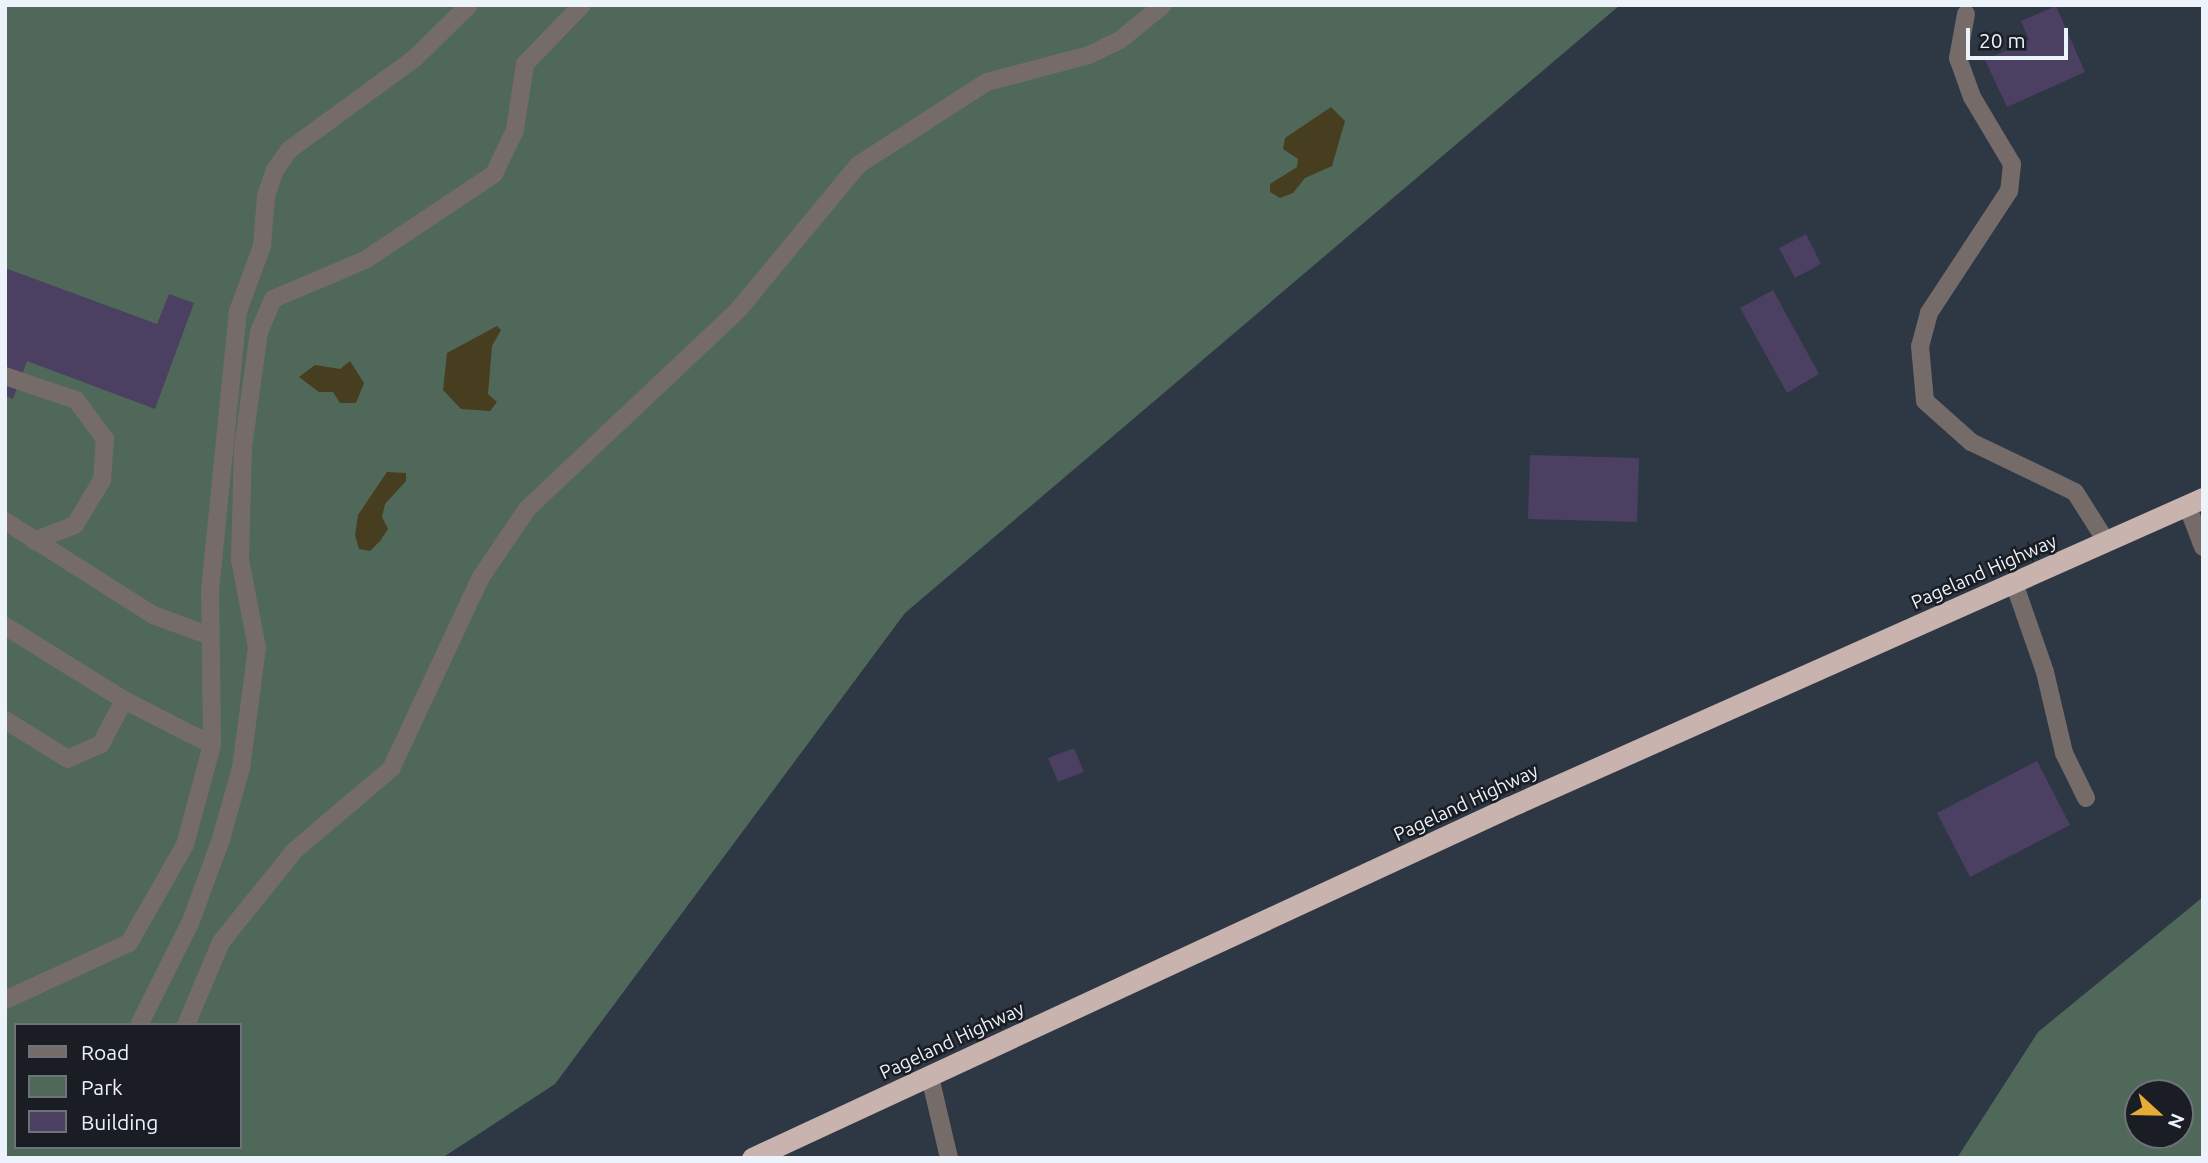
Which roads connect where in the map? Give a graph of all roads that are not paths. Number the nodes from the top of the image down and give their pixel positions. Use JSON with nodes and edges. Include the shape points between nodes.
{"nodes":[{"id":1,"x":469,"y":5,"type":"edge"},
{"id":2,"x":582,"y":5,"type":"edge"},
{"id":3,"x":1163,"y":5,"type":"edge"},
{"id":4,"x":1966,"y":14,"type":"dead end"},
{"id":5,"x":5,"y":376,"type":"edge"},
{"id":6,"x":2195,"y":501,"type":"edge"},
{"id":7,"x":5,"y":521,"type":"edge"},
{"id":8,"x":34,"y":541,"type":"junction"},
{"id":9,"x":2106,"y":541,"type":"junction"},
{"id":10,"x":2203,"y":547,"type":"edge"},
{"id":11,"x":2014,"y":583,"type":"junction"},
{"id":12,"x":5,"y":625,"type":"edge"},
{"id":13,"x":210,"y":636,"type":"junction"},
{"id":14,"x":124,"y":700,"type":"junction"},
{"id":15,"x":5,"y":720,"type":"edge"},
{"id":16,"x":212,"y":745,"type":"junction"},
{"id":17,"x":2086,"y":798,"type":"dead end"},
{"id":18,"x":5,"y":1000,"type":"edge"},
{"id":19,"x":140,"y":1023,"type":"edge"},
{"id":20,"x":187,"y":1023,"type":"edge"},
{"id":21,"x":930,"y":1077,"type":"junction"},
{"id":22,"x":752,"y":1158,"type":"edge"},
{"id":23,"x":949,"y":1158,"type":"edge"}],
"edges":[{"from":1,"to":13,"type":"lane","via":[[415,58],[289,150],[275,170],[266,196],[262,246],[238,311],[210,591]]},
{"from":2,"to":19,"type":"lane","via":[[525,64],[515,130],[494,174],[365,260],[273,299],[259,332],[243,447],[240,561],[257,648],[241,768],[222,839],[191,921]]},
{"from":3,"to":20,"type":"lane","via":[[1120,40],[1089,55],[987,82],[858,166],[739,310],[527,509],[481,577],[391,769],[295,850],[221,942]]},
{"from":4,"to":9,"type":"lane","via":[[1958,58],[1972,97],[2011,164],[2010,191],[1929,313],[1920,346],[1925,401],[1970,442],[2075,492]]},
{"from":5,"to":8,"type":"lane","via":[[76,400],[105,439],[102,480],[75,525]]},
{"from":6,"to":9,"type":"highway","name":"Pageland Highway"},
{"from":6,"to":10,"type":"lane"},
{"from":7,"to":8,"type":"lane"},
{"from":8,"to":13,"type":"lane","via":[[153,615]]},
{"from":9,"to":11,"type":"highway","name":"Pageland Highway"},
{"from":11,"to":17,"type":"lane","via":[[2045,672],[2064,752]]},
{"from":11,"to":21,"type":"highway","name":"Pageland Highway","via":[[1509,807]]},
{"from":12,"to":14,"type":"lane"},
{"from":13,"to":16,"type":"lane"},
{"from":14,"to":15,"type":"lane","via":[[101,744],[68,759]]},
{"from":14,"to":16,"type":"lane"},
{"from":16,"to":18,"type":"lane","via":[[185,845],[129,943]]},
{"from":21,"to":22,"type":"highway","name":"Pageland Highway"},
{"from":21,"to":23,"type":"lane"}]}
